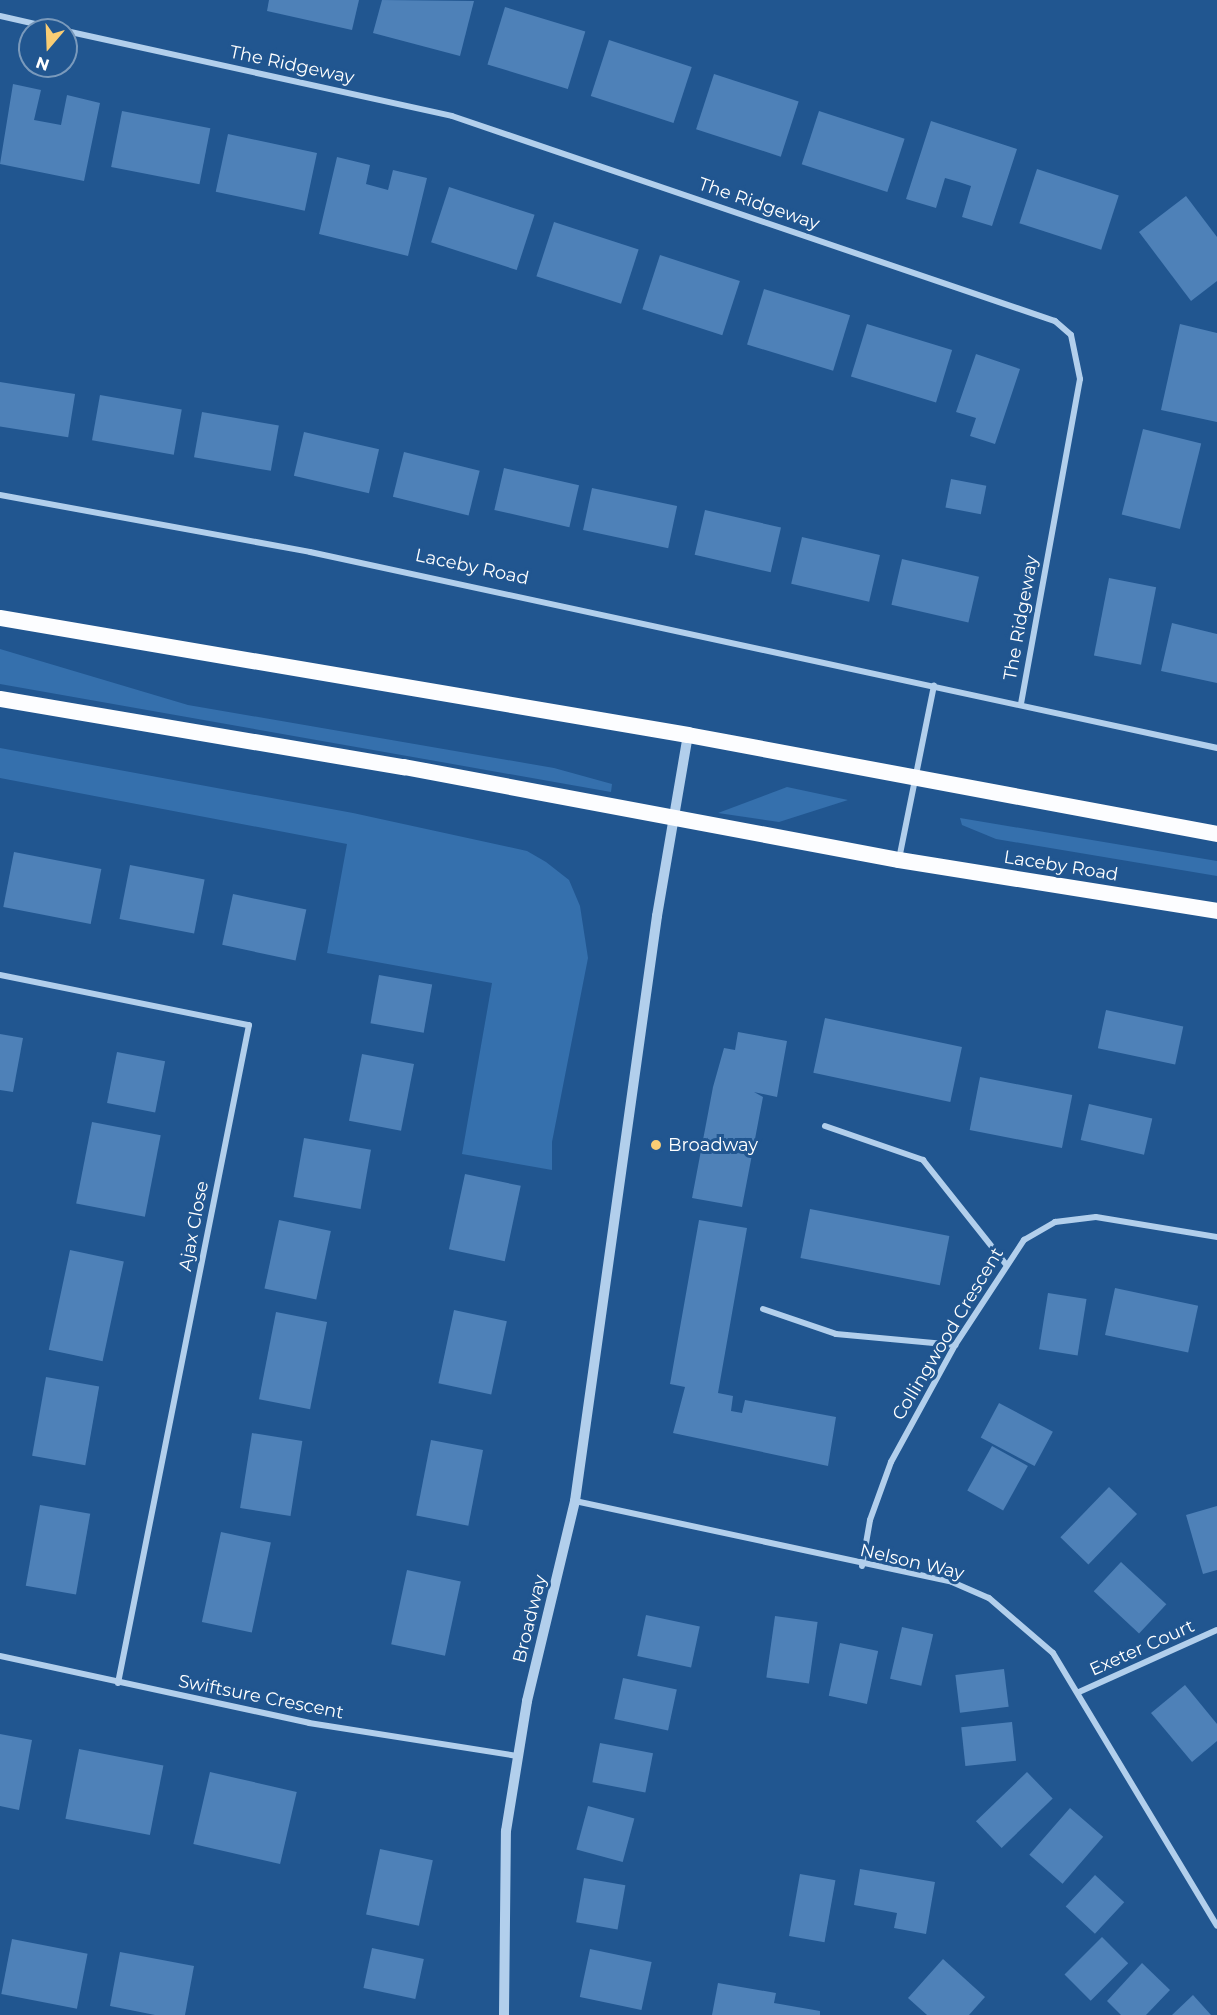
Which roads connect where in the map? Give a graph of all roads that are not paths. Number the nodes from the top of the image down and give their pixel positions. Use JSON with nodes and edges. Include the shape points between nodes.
{"nodes":[{"id":1,"x":0,"y":16,"type":"edge"},
{"id":2,"x":18,"y":20,"type":"edge"},
{"id":3,"x":78,"y":33,"type":"edge"},
{"id":4,"x":0,"y":495,"type":"edge"},
{"id":5,"x":0,"y":618,"type":"edge"},
{"id":6,"x":934,"y":686,"type":"junction"},
{"id":7,"x":0,"y":699,"type":"edge"},
{"id":8,"x":1021,"y":703,"type":"junction"},
{"id":9,"x":688,"y":735,"type":"junction"},
{"id":10,"x":1217,"y":748,"type":"edge"},
{"id":11,"x":916,"y":776,"type":"junction"},
{"id":12,"x":674,"y":816,"type":"junction"},
{"id":13,"x":1217,"y":834,"type":"edge"},
{"id":14,"x":899,"y":860,"type":"junction"},
{"id":15,"x":1217,"y":911,"type":"edge"},
{"id":16,"x":0,"y":975,"type":"edge"},
{"id":17,"x":825,"y":1126,"type":"dead end"},
{"id":18,"x":1217,"y":1237,"type":"edge"},
{"id":19,"x":1005,"y":1263,"type":"junction"},
{"id":20,"x":763,"y":1309,"type":"dead end"},
{"id":21,"x":955,"y":1345,"type":"junction"},
{"id":22,"x":575,"y":1501,"type":"junction"},
{"id":23,"x":862,"y":1566,"type":"junction"},
{"id":24,"x":1217,"y":1630,"type":"edge"},
{"id":25,"x":0,"y":1656,"type":"edge"},
{"id":26,"x":118,"y":1683,"type":"junction"},
{"id":27,"x":1079,"y":1692,"type":"junction"},
{"id":28,"x":518,"y":1756,"type":"junction"},
{"id":29,"x":1217,"y":1926,"type":"edge"},
{"id":30,"x":504,"y":2015,"type":"edge"}],
"edges":[{"from":1,"to":2,"type":"street","name":"The Ridgeway"},
{"from":3,"to":8,"type":"street","name":"The Ridgeway","via":[[452,116],[1055,321],[1071,335],[1080,379]]},
{"from":4,"to":6,"type":"street","name":"Laceby Road","via":[[310,552]]},
{"from":5,"to":9,"type":"highway"},
{"from":6,"to":8,"type":"street","name":"Laceby Road"},
{"from":6,"to":11,"type":"street"},
{"from":7,"to":12,"type":"highway","name":"Laceby Road"},
{"from":8,"to":10,"type":"street","name":"Laceby Road"},
{"from":9,"to":11,"type":"highway"},
{"from":9,"to":12,"type":"street","name":"Broadway"},
{"from":11,"to":13,"type":"highway"},
{"from":11,"to":14,"type":"street"},
{"from":12,"to":14,"type":"highway","name":"Laceby Road"},
{"from":12,"to":22,"type":"street","name":"Broadway"},
{"from":14,"to":15,"type":"highway","name":"Laceby Road"},
{"from":16,"to":26,"type":"street","name":"Ajax Close","via":[[249,1024]]},
{"from":17,"to":19,"type":"street","via":[[923,1160]]},
{"from":18,"to":19,"type":"street","name":"Collingwood Crescent","via":[[1096,1217],[1055,1222],[1024,1240]]},
{"from":19,"to":21,"type":"street","name":"Collingwood Crescent"},
{"from":20,"to":21,"type":"street","via":[[836,1335]]},
{"from":21,"to":23,"type":"street","name":"Collingwood Crescent","via":[[891,1461],[870,1520]]},
{"from":22,"to":23,"type":"street","name":"Nelson Way"},
{"from":22,"to":28,"type":"street","name":"Broadway"},
{"from":23,"to":27,"type":"street","name":"Nelson Way","via":[[952,1582],[989,1598],[1053,1653]]},
{"from":24,"to":27,"type":"street","name":"Exeter Court"},
{"from":25,"to":26,"type":"street","name":"Swiftsure Crescent"},
{"from":26,"to":28,"type":"street","name":"Swiftsure Crescent","via":[[309,1723]]},
{"from":27,"to":29,"type":"street","name":"Nelson Way"},
{"from":28,"to":30,"type":"street","name":"Broadway","via":[[506,1831]]}]}
